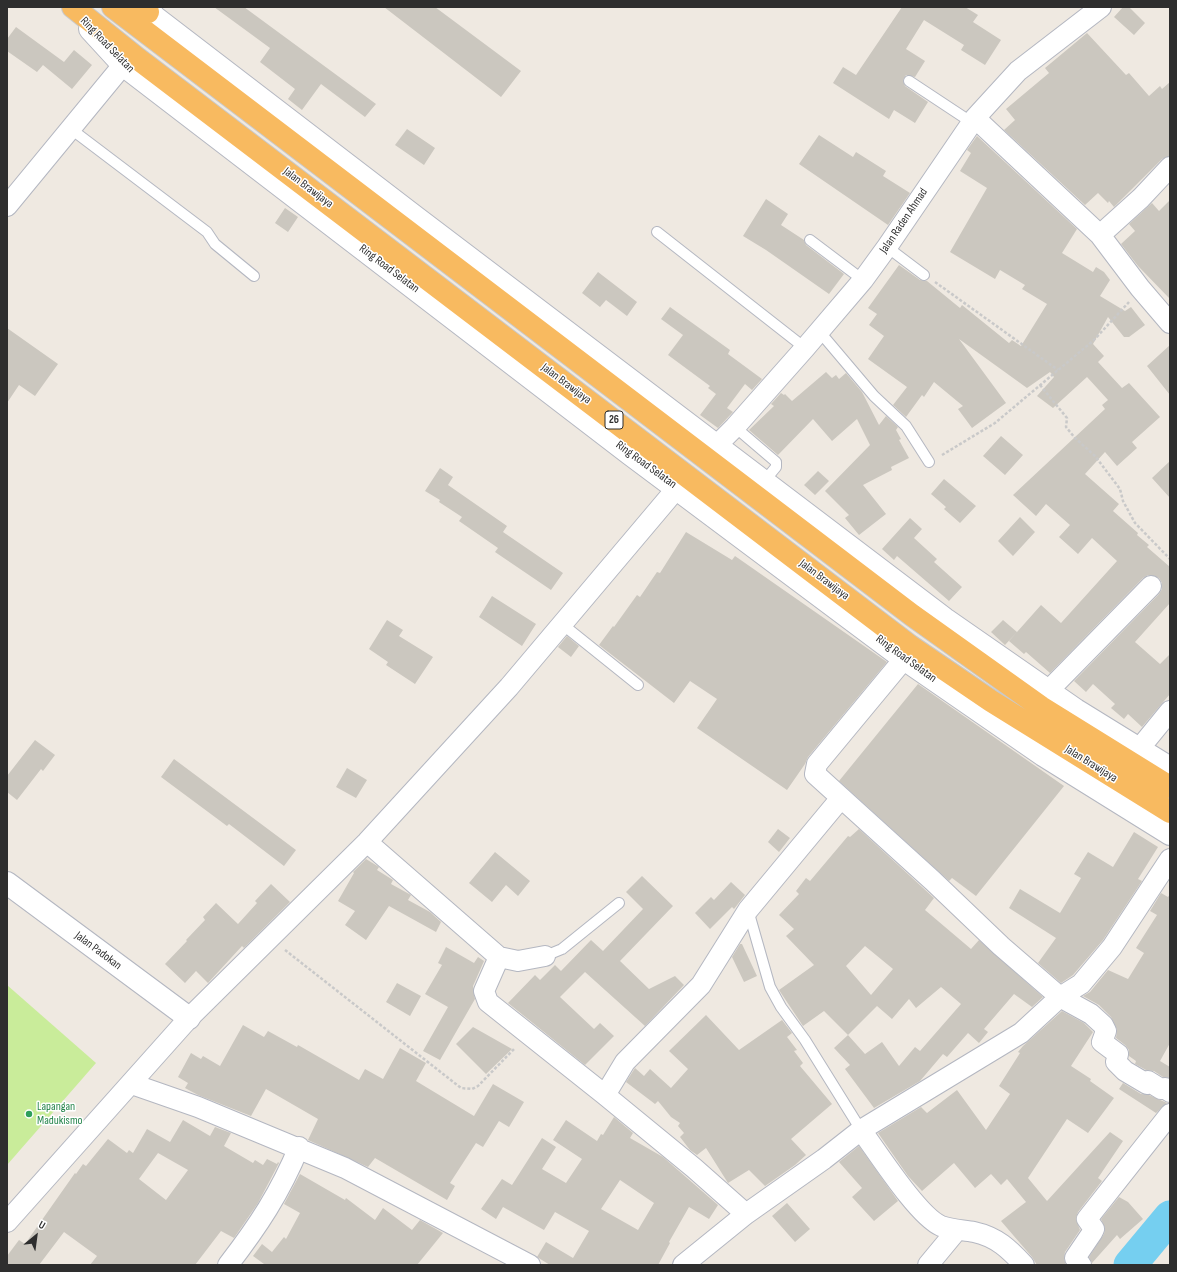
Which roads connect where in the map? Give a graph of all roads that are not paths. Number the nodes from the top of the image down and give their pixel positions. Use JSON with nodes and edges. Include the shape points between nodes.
{"nodes":[{"id":1,"x":72,"y":7,"type":"edge"},
{"id":2,"x":113,"y":7,"type":"edge"},
{"id":3,"x":1101,"y":7,"type":"edge"},
{"id":4,"x":147,"y":8,"type":"edge"},
{"id":5,"x":123,"y":65,"type":"junction"},
{"id":6,"x":909,"y":81,"type":"dead end"},
{"id":7,"x":981,"y":126,"type":"junction"},
{"id":8,"x":71,"y":129,"type":"junction"},
{"id":9,"x":1170,"y":167,"type":"edge"},
{"id":10,"x":7,"y":206,"type":"edge"},
{"id":11,"x":657,"y":232,"type":"dead end"},
{"id":12,"x":1100,"y":235,"type":"junction"},
{"id":13,"x":810,"y":240,"type":"dead end"},
{"id":14,"x":892,"y":251,"type":"junction"},
{"id":15,"x":924,"y":275,"type":"road end"},
{"id":16,"x":254,"y":276,"type":"dead end"},
{"id":17,"x":862,"y":280,"type":"junction"},
{"id":18,"x":1170,"y":323,"type":"edge"},
{"id":19,"x":819,"y":331,"type":"junction"},
{"id":20,"x":805,"y":348,"type":"junction"},
{"id":21,"x":735,"y":427,"type":"junction"},
{"id":22,"x":716,"y":446,"type":"junction"},
{"id":23,"x":635,"y":447,"type":"junction"},
{"id":24,"x":929,"y":462,"type":"road end"},
{"id":25,"x":677,"y":488,"type":"junction"},
{"id":26,"x":759,"y":488,"type":"junction"},
{"id":27,"x":1151,"y":586,"type":"dead end"},
{"id":28,"x":562,"y":624,"type":"junction"},
{"id":29,"x":904,"y":659,"type":"junction"},
{"id":30,"x":638,"y":685,"type":"dead end"},
{"id":31,"x":1048,"y":691,"type":"junction"},
{"id":32,"x":1170,"y":711,"type":"edge"},
{"id":33,"x":1139,"y":748,"type":"junction"},
{"id":34,"x":1170,"y":768,"type":"edge"},
{"id":35,"x":1170,"y":787,"type":"edge"},
{"id":36,"x":841,"y":798,"type":"junction"},
{"id":37,"x":1170,"y":812,"type":"edge"},
{"id":38,"x":1170,"y":834,"type":"edge"},
{"id":39,"x":367,"y":842,"type":"junction"},
{"id":40,"x":1170,"y":859,"type":"edge"},
{"id":41,"x":7,"y":883,"type":"edge"},
{"id":42,"x":619,"y":903,"type":"dead end"},
{"id":43,"x":748,"y":910,"type":"junction"},
{"id":44,"x":545,"y":956,"type":"joint"},
{"id":45,"x":499,"y":957,"type":"junction"},
{"id":46,"x":1060,"y":997,"type":"junction"},
{"id":47,"x":189,"y":1018,"type":"junction"},
{"id":48,"x":132,"y":1084,"type":"junction"},
{"id":49,"x":1170,"y":1092,"type":"edge"},
{"id":50,"x":606,"y":1095,"type":"junction"},
{"id":51,"x":1170,"y":1114,"type":"edge"},
{"id":52,"x":861,"y":1130,"type":"junction"},
{"id":53,"x":299,"y":1147,"type":"junction"},
{"id":54,"x":746,"y":1214,"type":"junction"},
{"id":55,"x":7,"y":1222,"type":"edge"},
{"id":56,"x":957,"y":1230,"type":"junction"},
{"id":57,"x":518,"y":1262,"type":"edge"},
{"id":58,"x":228,"y":1265,"type":"edge"},
{"id":59,"x":683,"y":1265,"type":"edge"},
{"id":60,"x":928,"y":1265,"type":"edge"},
{"id":61,"x":1024,"y":1265,"type":"edge"},
{"id":62,"x":1081,"y":1265,"type":"edge"}],
"edges":[{"from":1,"to":5,"type":"street","name":"Ring Road Selatan"},
{"from":1,"to":23,"type":"highway","name":"Jalan Brawijaya","number":"26"},
{"from":2,"to":26,"type":"highway","name":"Jalan Brawijaya","number":"26"},
{"from":3,"to":7,"type":"street","name":"Jalan Raden Ahmad","via":[[1018,71]]},
{"from":4,"to":22,"type":"street"},
{"from":5,"to":8,"type":"street"},
{"from":5,"to":23,"type":"street","name":"Ring Road Selatan"},
{"from":6,"to":7,"type":"lane"},
{"from":7,"to":12,"type":"street"},
{"from":7,"to":14,"type":"street","name":"Jalan Raden Ahmad"},
{"from":8,"to":10,"type":"street"},
{"from":8,"to":16,"type":"lane","via":[[206,232],[215,244]]},
{"from":9,"to":12,"type":"street","via":[[1141,198]]},
{"from":11,"to":20,"type":"lane"},
{"from":12,"to":18,"type":"street"},
{"from":13,"to":17,"type":"lane"},
{"from":14,"to":15,"type":"lane"},
{"from":14,"to":17,"type":"street","name":"Jalan Raden Ahmad"},
{"from":17,"to":19,"type":"street","name":"Jalan Raden Ahmad"},
{"from":19,"to":20,"type":"street","name":"Jalan Raden Ahmad"},
{"from":19,"to":24,"type":"lane","via":[[874,396],[906,426]]},
{"from":20,"to":21,"type":"street","name":"Jalan Raden Ahmad"},
{"from":21,"to":22,"type":"street","name":"Jalan Raden Ahmad"},
{"from":21,"to":26,"type":"lane","via":[[776,462],[776,467]]},
{"from":22,"to":26,"type":"street"},
{"from":23,"to":25,"type":"street","name":"Ring Road Selatan"},
{"from":23,"to":37,"type":"highway","name":"Jalan Brawijaya","number":"26","via":[[910,646],[997,705]]},
{"from":25,"to":28,"type":"street"},
{"from":25,"to":29,"type":"street","name":"Ring Road Selatan"},
{"from":26,"to":31,"type":"street"},
{"from":26,"to":35,"type":"highway","name":"Jalan Brawijaya","number":"26","via":[[912,614],[1041,707]]},
{"from":27,"to":31,"type":"street"},
{"from":28,"to":30,"type":"lane"},
{"from":28,"to":39,"type":"street","via":[[509,687]]},
{"from":29,"to":36,"type":"street","via":[[816,766],[814,772],[817,777]]},
{"from":29,"to":38,"type":"street","name":"Ring Road Selatan","via":[[1043,755]]},
{"from":31,"to":33,"type":"street"},
{"from":32,"to":33,"type":"street"},
{"from":33,"to":34,"type":"street"},
{"from":36,"to":43,"type":"street"},
{"from":36,"to":46,"type":"street"},
{"from":39,"to":45,"type":"street"},
{"from":39,"to":47,"type":"street"},
{"from":40,"to":46,"type":"street","via":[[1112,947],[1081,984]]},
{"from":41,"to":47,"type":"street","name":"Jalan Padokan"},
{"from":42,"to":44,"type":"lane","via":[[562,949]]},
{"from":43,"to":50,"type":"street","via":[[701,985],[625,1062]]},
{"from":43,"to":52,"type":"lane","via":[[770,987]]},
{"from":44,"to":45,"type":"street","via":[[518,961]]},
{"from":45,"to":50,"type":"street","via":[[484,991],[485,997],[493,1007]]},
{"from":46,"to":49,"type":"street","via":[[1091,1014],[1103,1025],[1106,1032],[1102,1042],[1118,1054],[1116,1062],[1125,1071],[1147,1084],[1148,1081]]},
{"from":46,"to":52,"type":"street","via":[[1021,1033]]},
{"from":47,"to":48,"type":"street"},
{"from":48,"to":53,"type":"street"},
{"from":48,"to":55,"type":"street"},
{"from":50,"to":54,"type":"street"},
{"from":51,"to":62,"type":"street","via":[[1087,1219],[1094,1229],[1075,1258]]},
{"from":52,"to":54,"type":"street"},
{"from":52,"to":56,"type":"street","via":[[929,1218],[941,1226]]},
{"from":53,"to":57,"type":"street","via":[[345,1168]]},
{"from":53,"to":58,"type":"street","via":[[263,1219]]},
{"from":54,"to":59,"type":"street"},
{"from":56,"to":60,"type":"street"},
{"from":56,"to":61,"type":"street","via":[[984,1235],[1002,1242]]}]}
